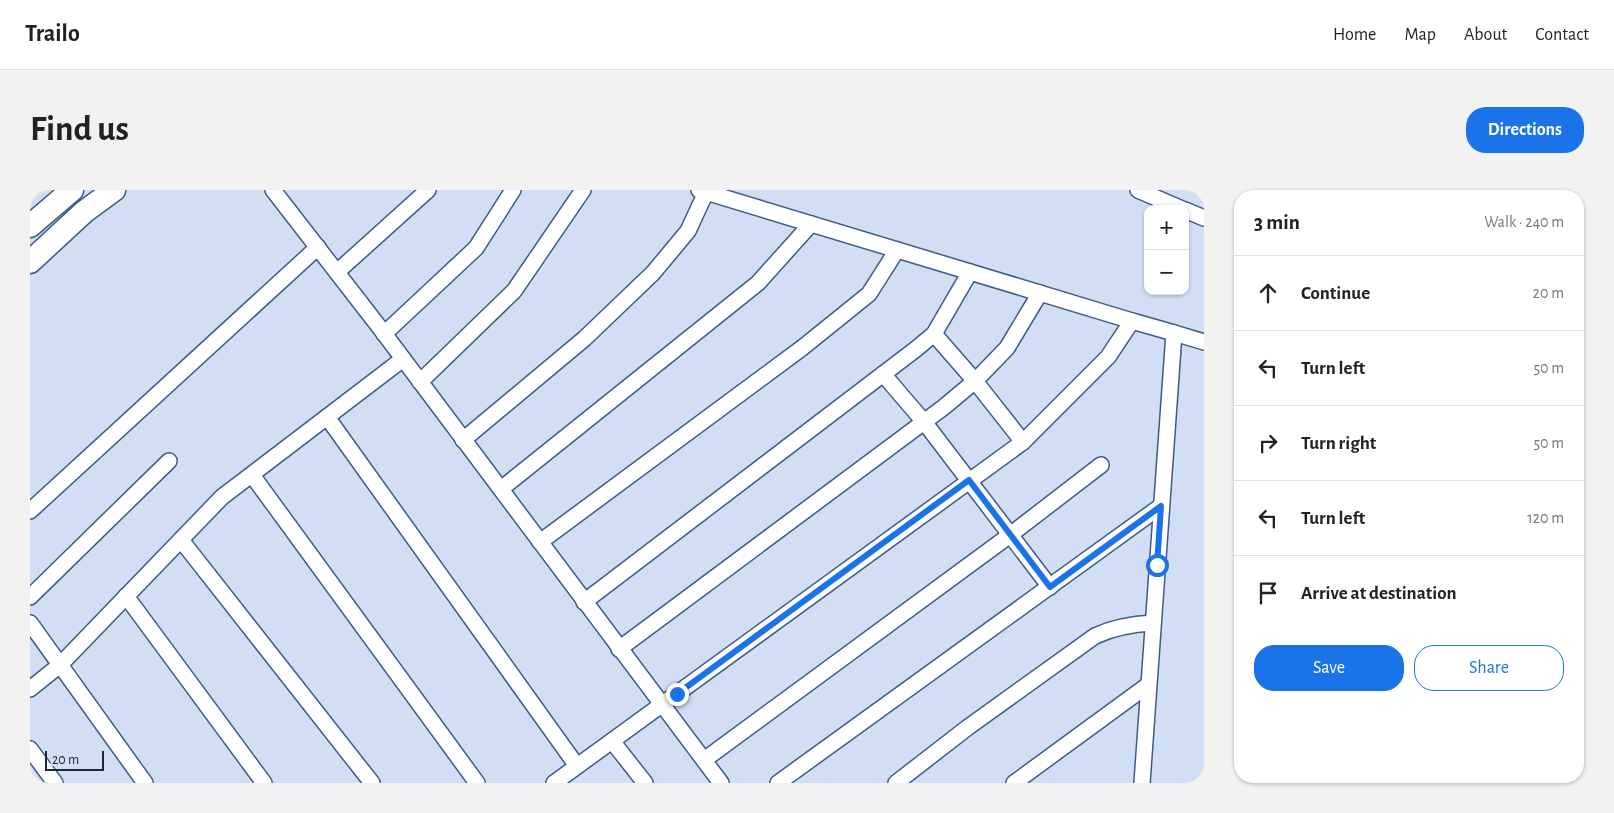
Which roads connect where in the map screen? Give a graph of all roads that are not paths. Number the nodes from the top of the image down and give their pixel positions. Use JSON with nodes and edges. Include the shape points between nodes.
{"nodes":[{"id":1,"x":72,"y":190,"type":"edge"},
{"id":2,"x":114,"y":190,"type":"edge"},
{"id":3,"x":273,"y":190,"type":"edge"},
{"id":4,"x":428,"y":190,"type":"edge"},
{"id":5,"x":513,"y":190,"type":"edge"},
{"id":6,"x":583,"y":190,"type":"edge"},
{"id":7,"x":1138,"y":190,"type":"edge"},
{"id":8,"x":702,"y":191,"type":"edge"},
{"id":9,"x":1173,"y":205,"type":"edge"},
{"id":10,"x":1189,"y":212,"type":"edge"},
{"id":11,"x":1204,"y":218,"type":"edge"},
{"id":12,"x":810,"y":224,"type":"junction"},
{"id":13,"x":30,"y":226,"type":"edge"},
{"id":14,"x":318,"y":247,"type":"junction"},
{"id":15,"x":898,"y":250,"type":"junction"},
{"id":16,"x":30,"y":262,"type":"edge"},
{"id":17,"x":337,"y":272,"type":"junction"},
{"id":18,"x":970,"y":272,"type":"junction"},
{"id":19,"x":1040,"y":293,"type":"junction"},
{"id":20,"x":1132,"y":321,"type":"junction"},
{"id":21,"x":1174,"y":333,"type":"junction"},
{"id":22,"x":384,"y":334,"type":"junction"},
{"id":23,"x":934,"y":334,"type":"junction"},
{"id":24,"x":1204,"y":342,"type":"edge"},
{"id":25,"x":403,"y":359,"type":"junction"},
{"id":26,"x":883,"y":374,"type":"junction"},
{"id":27,"x":975,"y":381,"type":"junction"},
{"id":28,"x":420,"y":382,"type":"junction"},
{"id":29,"x":327,"y":417,"type":"junction"},
{"id":30,"x":923,"y":423,"type":"junction"},
{"id":31,"x":464,"y":440,"type":"junction"},
{"id":32,"x":1023,"y":442,"type":"junction"},
{"id":33,"x":169,"y":461,"type":"dead end"},
{"id":34,"x":1101,"y":465,"type":"dead end"},
{"id":35,"x":252,"y":475,"type":"junction"},
{"id":36,"x":969,"y":480,"type":"junction"},
{"id":37,"x":501,"y":489,"type":"junction"},
{"id":38,"x":1161,"y":506,"type":"junction"},
{"id":39,"x":30,"y":511,"type":"edge"},
{"id":40,"x":1010,"y":534,"type":"junction"},
{"id":41,"x":181,"y":540,"type":"junction"},
{"id":42,"x":540,"y":542,"type":"junction"},
{"id":43,"x":1050,"y":587,"type":"junction"},
{"id":44,"x":126,"y":596,"type":"junction"},
{"id":45,"x":30,"y":597,"type":"edge"},
{"id":46,"x":584,"y":602,"type":"junction"},
{"id":47,"x":30,"y":623,"type":"edge"},
{"id":48,"x":1153,"y":623,"type":"junction"},
{"id":49,"x":620,"y":649,"type":"junction"},
{"id":50,"x":60,"y":665,"type":"junction"},
{"id":51,"x":1148,"y":685,"type":"junction"},
{"id":52,"x":30,"y":689,"type":"edge"},
{"id":53,"x":662,"y":705,"type":"junction"},
{"id":54,"x":612,"y":741,"type":"junction"},
{"id":55,"x":30,"y":749,"type":"edge"},
{"id":56,"x":704,"y":760,"type":"junction"},
{"id":57,"x":577,"y":766,"type":"junction"},
{"id":58,"x":559,"y":782,"type":"edge"},
{"id":59,"x":55,"y":783,"type":"edge"},
{"id":60,"x":145,"y":783,"type":"edge"},
{"id":61,"x":264,"y":783,"type":"edge"},
{"id":62,"x":372,"y":783,"type":"edge"},
{"id":63,"x":478,"y":783,"type":"edge"},
{"id":64,"x":645,"y":783,"type":"edge"},
{"id":65,"x":721,"y":783,"type":"edge"},
{"id":66,"x":778,"y":783,"type":"edge"},
{"id":67,"x":896,"y":783,"type":"edge"},
{"id":68,"x":1014,"y":783,"type":"edge"},
{"id":69,"x":1142,"y":783,"type":"edge"}],
"edges":[{"from":1,"to":13,"type":"street"},
{"from":2,"to":16,"type":"street","via":[[84,212]]},
{"from":3,"to":14,"type":"street"},
{"from":4,"to":17,"type":"street"},
{"from":5,"to":22,"type":"street","via":[[476,248]]},
{"from":6,"to":28,"type":"street","via":[[514,291]]},
{"from":7,"to":9,"type":"street"},
{"from":8,"to":12,"type":"street"},
{"from":8,"to":31,"type":"street","via":[[688,231],[653,273],[584,339]]},
{"from":10,"to":11,"type":"street"},
{"from":12,"to":15,"type":"street"},
{"from":12,"to":37,"type":"street","via":[[758,283]]},
{"from":14,"to":17,"type":"street"},
{"from":14,"to":39,"type":"street"},
{"from":15,"to":18,"type":"street"},
{"from":15,"to":42,"type":"street","via":[[869,294],[802,348]]},
{"from":17,"to":22,"type":"street"},
{"from":18,"to":19,"type":"street"},
{"from":18,"to":23,"type":"street"},
{"from":19,"to":20,"type":"street"},
{"from":19,"to":27,"type":"street","via":[[1007,348]]},
{"from":20,"to":21,"type":"street"},
{"from":20,"to":32,"type":"street","via":[[1108,357]]},
{"from":21,"to":24,"type":"street"},
{"from":21,"to":38,"type":"street"},
{"from":22,"to":25,"type":"street"},
{"from":23,"to":26,"type":"street"},
{"from":23,"to":27,"type":"street"},
{"from":25,"to":28,"type":"street"},
{"from":25,"to":29,"type":"street"},
{"from":26,"to":30,"type":"street"},
{"from":26,"to":46,"type":"street"},
{"from":27,"to":30,"type":"street"},
{"from":27,"to":32,"type":"street"},
{"from":28,"to":31,"type":"street"},
{"from":29,"to":35,"type":"street"},
{"from":29,"to":57,"type":"street"},
{"from":30,"to":36,"type":"street"},
{"from":30,"to":49,"type":"street"},
{"from":31,"to":37,"type":"street"},
{"from":32,"to":36,"type":"street"},
{"from":33,"to":45,"type":"street"},
{"from":34,"to":40,"type":"street"},
{"from":35,"to":41,"type":"street","via":[[222,497]]},
{"from":35,"to":63,"type":"street"},
{"from":36,"to":40,"type":"street"},
{"from":36,"to":53,"type":"street"},
{"from":37,"to":42,"type":"street"},
{"from":38,"to":43,"type":"street"},
{"from":38,"to":48,"type":"street"},
{"from":40,"to":43,"type":"street"},
{"from":40,"to":56,"type":"street"},
{"from":41,"to":44,"type":"street"},
{"from":41,"to":62,"type":"street"},
{"from":42,"to":46,"type":"street"},
{"from":43,"to":66,"type":"street"},
{"from":44,"to":50,"type":"street"},
{"from":44,"to":61,"type":"street"},
{"from":46,"to":49,"type":"street"},
{"from":47,"to":50,"type":"street"},
{"from":48,"to":51,"type":"street"},
{"from":48,"to":67,"type":"street","via":[[1132,624],[1095,636]]},
{"from":49,"to":53,"type":"street"},
{"from":50,"to":52,"type":"street"},
{"from":50,"to":60,"type":"street"},
{"from":51,"to":68,"type":"street"},
{"from":51,"to":69,"type":"street"},
{"from":53,"to":54,"type":"street"},
{"from":53,"to":56,"type":"street"},
{"from":54,"to":57,"type":"street"},
{"from":54,"to":64,"type":"street"},
{"from":55,"to":59,"type":"street"},
{"from":56,"to":65,"type":"street"},
{"from":57,"to":58,"type":"street"}]}
